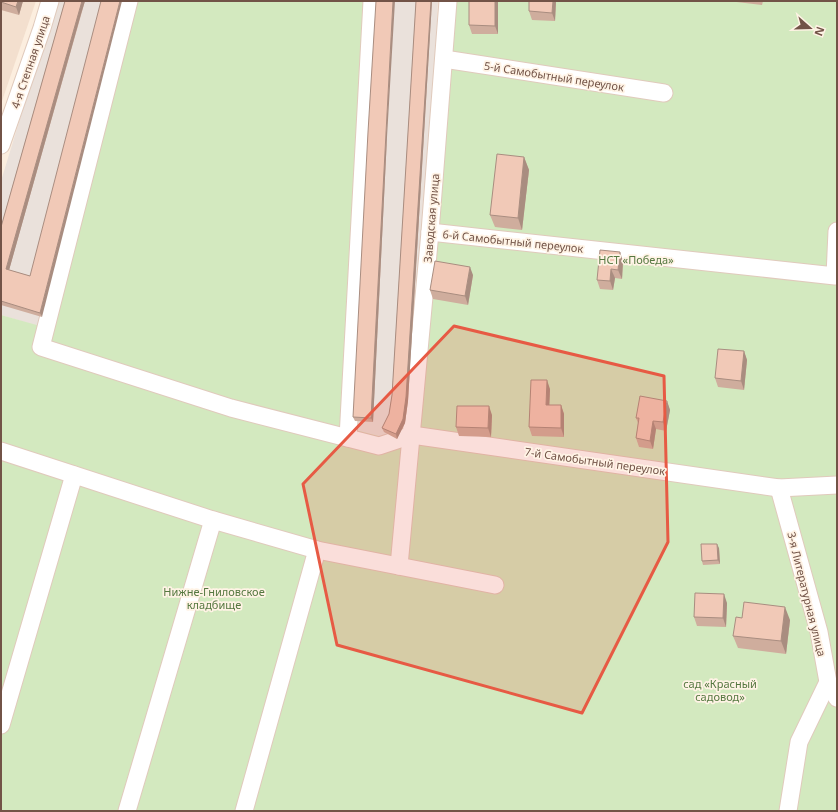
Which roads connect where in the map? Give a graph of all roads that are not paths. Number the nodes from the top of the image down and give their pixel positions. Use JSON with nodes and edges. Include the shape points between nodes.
{"nodes":[{"id":1,"x":50,"y":1,"type":"edge"},
{"id":2,"x":130,"y":1,"type":"edge"},
{"id":3,"x":372,"y":1,"type":"edge"},
{"id":4,"x":448,"y":1,"type":"edge"},
{"id":5,"x":444,"y":59,"type":"junction"},
{"id":6,"x":664,"y":93,"type":"dead end"},
{"id":7,"x":1,"y":145,"type":"edge"},
{"id":8,"x":837,"y":231,"type":"edge"},
{"id":9,"x":430,"y":232,"type":"junction"},
{"id":10,"x":412,"y":435,"type":"junction"},
{"id":11,"x":348,"y":438,"type":"junction"},
{"id":12,"x":1,"y":451,"type":"edge"},
{"id":13,"x":74,"y":475,"type":"junction"},
{"id":14,"x":837,"y":484,"type":"edge"},
{"id":15,"x":779,"y":488,"type":"junction"},
{"id":16,"x":213,"y":520,"type":"junction"},
{"id":17,"x":317,"y":550,"type":"junction"},
{"id":18,"x":398,"y":566,"type":"junction"},
{"id":19,"x":495,"y":585,"type":"dead end"},
{"id":20,"x":828,"y":682,"type":"junction"},
{"id":21,"x":837,"y":698,"type":"edge"},
{"id":22,"x":1,"y":725,"type":"edge"},
{"id":23,"x":127,"y":811,"type":"edge"},
{"id":24,"x":244,"y":811,"type":"edge"},
{"id":25,"x":788,"y":811,"type":"edge"}],
"edges":[{"from":1,"to":7,"type":"street","name":"4-я Степная улица"},
{"from":2,"to":11,"type":"street","via":[[41,347],[231,408]]},
{"from":3,"to":11,"type":"street"},
{"from":4,"to":5,"type":"street","name":"Заводская улица"},
{"from":5,"to":6,"type":"street","name":"5-й Самобытный переулок"},
{"from":5,"to":9,"type":"street","name":"Заводская улица"},
{"from":8,"to":9,"type":"street","name":"6-й Самобытный переулок","via":[[835,276]]},
{"from":9,"to":10,"type":"street","name":"Заводская улица"},
{"from":10,"to":11,"type":"street","via":[[378,446]]},
{"from":10,"to":15,"type":"street","name":"7-й Самобытный переулок"},
{"from":10,"to":18,"type":"street","name":"Заводская улица"},
{"from":12,"to":13,"type":"street"},
{"from":13,"to":16,"type":"street"},
{"from":13,"to":22,"type":"street"},
{"from":14,"to":15,"type":"street","name":"7-й Самобытный переулок"},
{"from":15,"to":20,"type":"street","name":"3-я Литературная улица","via":[[819,632]]},
{"from":16,"to":17,"type":"street"},
{"from":16,"to":23,"type":"street"},
{"from":17,"to":18,"type":"street"},
{"from":17,"to":24,"type":"street"},
{"from":18,"to":19,"type":"street"},
{"from":20,"to":21,"type":"street","name":"3-я Литературная улица"},
{"from":20,"to":25,"type":"street","via":[[799,742]]}]}
